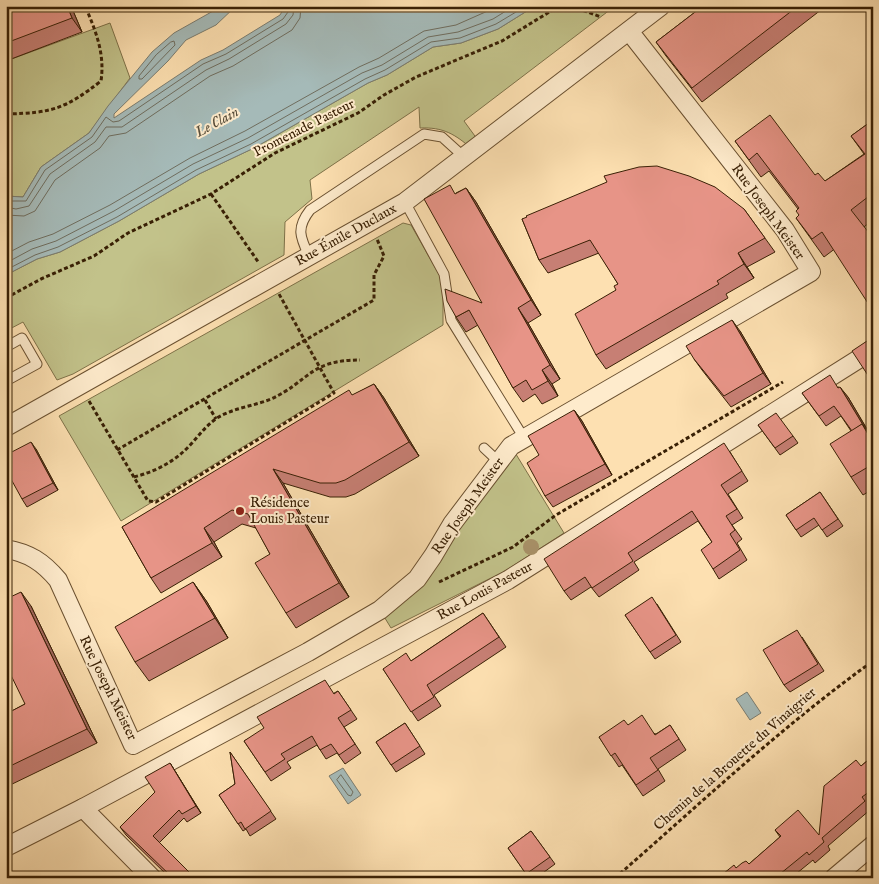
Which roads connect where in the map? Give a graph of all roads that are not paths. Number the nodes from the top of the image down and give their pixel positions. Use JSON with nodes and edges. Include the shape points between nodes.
{"nodes":[{"id":1,"x":661,"y":6,"type":"edge"},
{"id":2,"x":629,"y":31,"type":"junction"},
{"id":3,"x":463,"y":156,"type":"junction"},
{"id":4,"x":405,"y":202,"type":"junction"},
{"id":5,"x":309,"y":256,"type":"junction"},
{"id":6,"x":6,"y":347,"type":"edge"},
{"id":7,"x":873,"y":350,"type":"edge"},
{"id":8,"x":6,"y":381,"type":"edge"},
{"id":9,"x":6,"y":427,"type":"edge"},
{"id":10,"x":524,"y":438,"type":"junction"},
{"id":11,"x":484,"y":448,"type":"dead end"},
{"id":12,"x":499,"y":462,"type":"junction"},
{"id":13,"x":6,"y":549,"type":"edge"},
{"id":14,"x":83,"y":808,"type":"junction"},
{"id":15,"x":873,"y":845,"type":"edge"},
{"id":16,"x":6,"y":847,"type":"edge"},
{"id":17,"x":152,"y":878,"type":"edge"},
{"id":18,"x":834,"y":878,"type":"edge"}],
"edges":[{"from":1,"to":2,"type":"street","name":"Rue Émile Duclaux"},
{"from":2,"to":3,"type":"street","name":"Rue Émile Duclaux"},
{"from":2,"to":10,"type":"street","name":"Rue Joseph Meister","via":[[785,230],[811,272]]},
{"from":3,"to":4,"type":"street","name":"Rue Émile Duclaux"},
{"from":3,"to":5,"type":"lane","via":[[442,137],[424,134],[310,210],[300,229],[301,240]]},
{"from":4,"to":5,"type":"street","name":"Rue Émile Duclaux"},
{"from":4,"to":10,"type":"lane","via":[[444,274],[451,320]]},
{"from":5,"to":9,"type":"street","name":"Rue Émile Duclaux"},
{"from":6,"to":8,"type":"lane","via":[[22,338],[37,364]]},
{"from":7,"to":14,"type":"street","name":"Rue Louis Pasteur","via":[[508,580]]},
{"from":10,"to":12,"type":"street","name":"Rue Joseph Meister","via":[[512,446]]},
{"from":11,"to":12,"type":"lane"},
{"from":12,"to":13,"type":"street","name":"Rue Joseph Meister","via":[[452,524],[417,579],[380,610],[133,745],[58,580],[46,565],[32,556]]},
{"from":14,"to":16,"type":"street","name":"Rue Louis Pasteur"},
{"from":14,"to":17,"type":"street"},
{"from":15,"to":18,"type":"street"}]}
